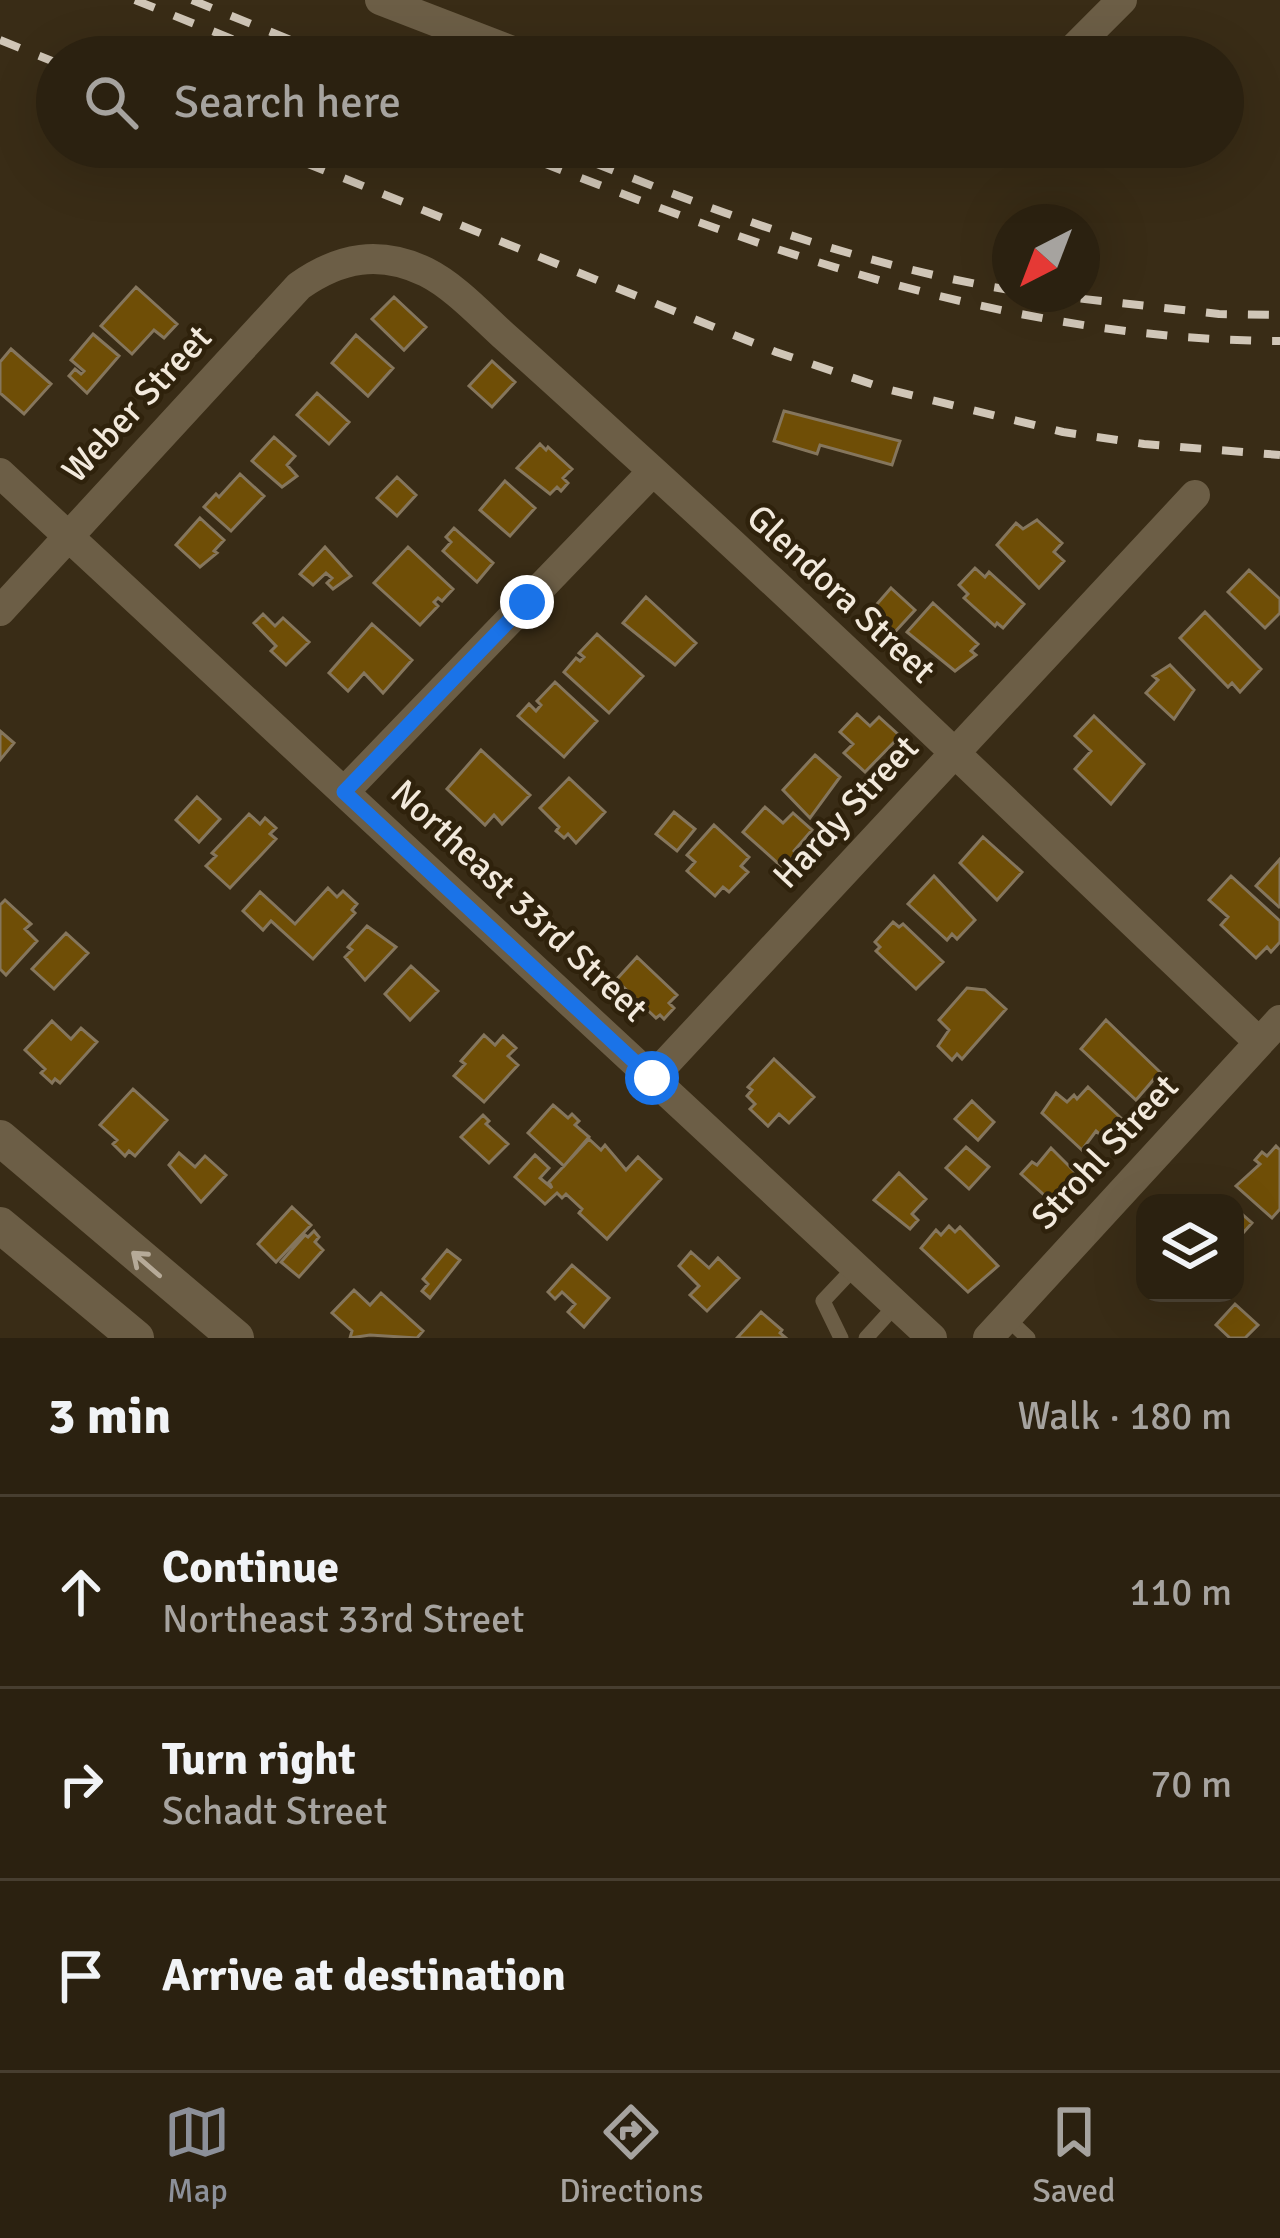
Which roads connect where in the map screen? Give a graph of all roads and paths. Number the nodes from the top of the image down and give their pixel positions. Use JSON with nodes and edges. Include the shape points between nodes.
{"nodes":[{"id":1,"x":380,"y":0,"type":"edge"},
{"id":2,"x":1122,"y":0,"type":"edge"},
{"id":3,"x":473,"y":36,"type":"edge"},
{"id":4,"x":1086,"y":36,"type":"edge"},
{"id":5,"x":341,"y":263,"type":"joint"},
{"id":6,"x":653,"y":471,"type":"junction"},
{"id":7,"x":0,"y":473,"type":"edge"},
{"id":8,"x":1195,"y":495,"type":"dead end"},
{"id":9,"x":68,"y":536,"type":"junction"},
{"id":10,"x":0,"y":611,"type":"edge"},
{"id":11,"x":954,"y":754,"type":"junction"},
{"id":12,"x":344,"y":792,"type":"junction"},
{"id":13,"x":1270,"y":1031,"type":"edge"},
{"id":14,"x":652,"y":1078,"type":"junction"},
{"id":15,"x":0,"y":1138,"type":"edge"},
{"id":16,"x":0,"y":1226,"type":"edge"},
{"id":17,"x":855,"y":1267,"type":"junction"},
{"id":18,"x":896,"y":1305,"type":"junction"},
{"id":19,"x":1008,"y":1331,"type":"edge"},
{"id":20,"x":136,"y":1338,"type":"edge"},
{"id":21,"x":236,"y":1338,"type":"edge"},
{"id":22,"x":842,"y":1338,"type":"edge"},
{"id":23,"x":866,"y":1338,"type":"edge"},
{"id":24,"x":932,"y":1338,"type":"edge"}],
"edges":[{"from":1,"to":3,"type":"street"},
{"from":2,"to":4,"type":"street"},
{"from":5,"to":6,"type":"street","name":"Glendora Street","via":[[373,256],[433,275]]},
{"from":5,"to":9,"type":"street","name":"Weber Street","via":[[299,286]]},
{"from":6,"to":11,"type":"street","name":"Glendora Street"},
{"from":6,"to":12,"type":"street"},
{"from":7,"to":9,"type":"street","name":"Northeast 33rd Street"},
{"from":8,"to":11,"type":"street","name":"Hardy Street"},
{"from":9,"to":10,"type":"street","name":"Weber Street"},
{"from":9,"to":12,"type":"street","name":"Northeast 33rd Street"},
{"from":11,"to":13,"type":"street","name":"Glendora Street"},
{"from":11,"to":14,"type":"street","name":"Hardy Street"},
{"from":12,"to":14,"type":"street","name":"Northeast 33rd Street"},
{"from":13,"to":19,"type":"street","name":"Strohl Street"},
{"from":14,"to":17,"type":"street","name":"Northeast 33rd Street"},
{"from":21,"to":15,"type":"main road","one_way":true},
{"from":16,"to":20,"type":"main road"},
{"from":17,"to":18,"type":"street","name":"Northeast 33rd Street"},
{"from":17,"to":22,"type":"lane","via":[[823,1301]]},
{"from":18,"to":23,"type":"lane"},
{"from":18,"to":24,"type":"street","name":"Northeast 33rd Street"}]}
